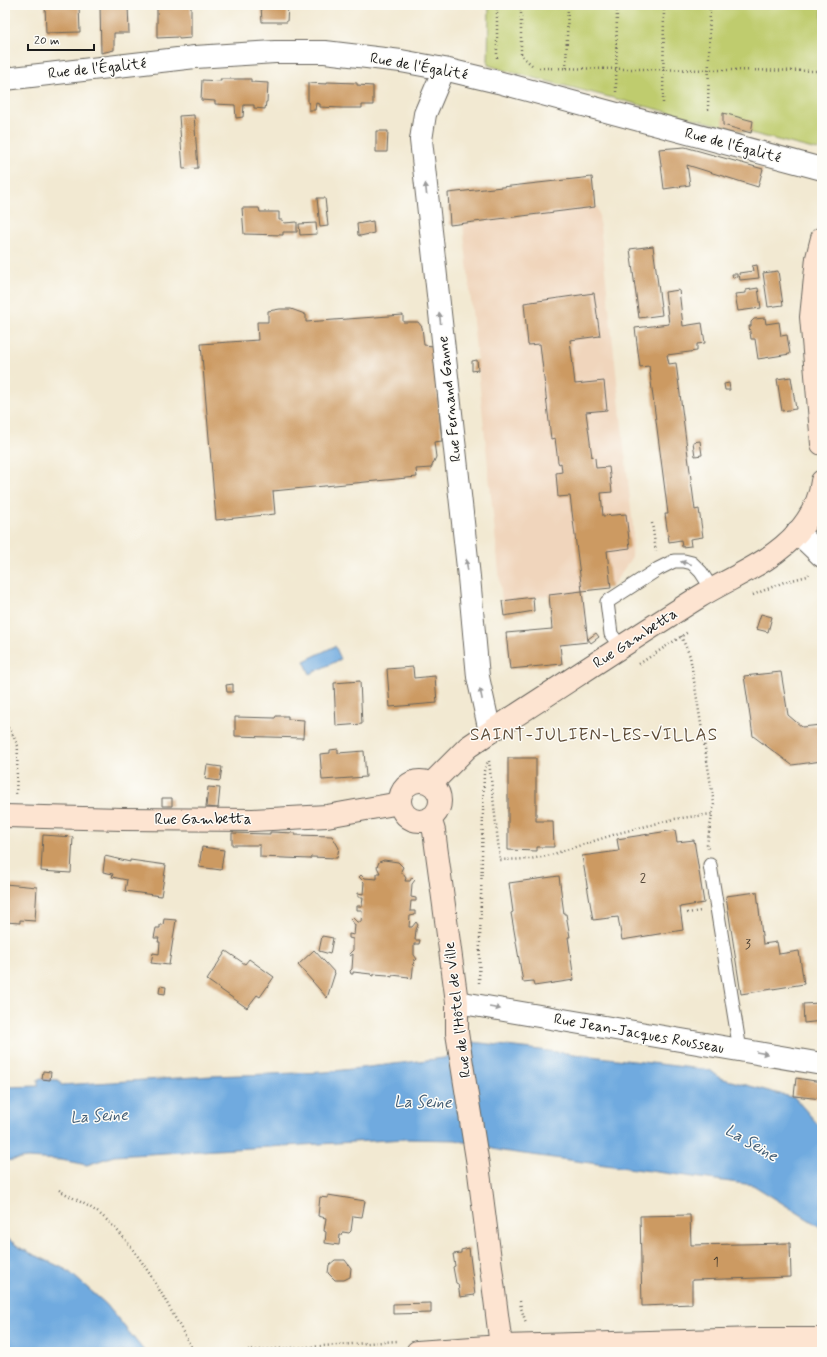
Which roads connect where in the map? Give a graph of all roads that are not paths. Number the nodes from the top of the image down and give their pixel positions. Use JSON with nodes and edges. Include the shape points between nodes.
{"nodes":[{"id":1,"x":444,"y":69,"type":"junction"},
{"id":2,"x":5,"y":79,"type":"edge"},
{"id":3,"x":822,"y":169,"type":"edge"},
{"id":4,"x":821,"y":244,"type":"edge"},
{"id":5,"x":822,"y":444,"type":"edge"},
{"id":6,"x":822,"y":481,"type":"edge"},
{"id":7,"x":797,"y":532,"type":"junction"},
{"id":8,"x":821,"y":556,"type":"edge"},
{"id":9,"x":712,"y":589,"type":"junction"},
{"id":10,"x":621,"y":647,"type":"junction"},
{"id":11,"x":490,"y":732,"type":"junction"},
{"id":12,"x":431,"y":784,"type":"junction"},
{"id":13,"x":400,"y":803,"type":"junction"},
{"id":14,"x":10,"y":816,"type":"edge"},
{"id":15,"x":430,"y":818,"type":"junction"},
{"id":16,"x":710,"y":865,"type":"road end"},
{"id":17,"x":457,"y":1002,"type":"junction"},
{"id":18,"x":740,"y":1050,"type":"junction"},
{"id":19,"x":822,"y":1064,"type":"edge"},
{"id":20,"x":822,"y":1339,"type":"edge"},
{"id":21,"x":410,"y":1346,"type":"edge"},
{"id":22,"x":501,"y":1346,"type":"junction"}],
"edges":[{"from":1,"to":2,"type":"street","name":"Rue de l'Égalité","via":[[325,52],[275,52]]},
{"from":1,"to":3,"type":"street","name":"Rue de l'Égalité"},
{"from":11,"to":1,"type":"street","name":"Rue Fernand Ganne","one_way":true,"via":[[478,677],[420,140],[425,114]]},
{"from":4,"to":5,"type":"street","via":[[811,317]]},
{"from":6,"to":7,"type":"street","name":"Rue Gambetta","via":[[813,510]]},
{"from":7,"to":8,"type":"street"},
{"from":7,"to":9,"type":"street","name":"Rue Gambetta","via":[[760,564]]},
{"from":9,"to":10,"type":"street","name":"Rue Gambetta"},
{"from":9,"to":10,"type":"lane","one_way":true,"via":[[692,563],[674,561],[658,569],[607,602],[611,634]]},
{"from":10,"to":11,"type":"street","name":"Rue Gambetta"},
{"from":11,"to":12,"type":"street","name":"Rue Gambetta","via":[[468,747]]},
{"from":12,"to":13,"type":"street","via":[[419,781],[407,785]]},
{"from":12,"to":15,"type":"street","via":[[436,789],[440,802],[435,814]]},
{"from":13,"to":14,"type":"street","name":"Rue Gambetta","via":[[327,816],[253,820]]},
{"from":13,"to":15,"type":"street","via":[[406,815],[411,818],[417,821]]},
{"from":15,"to":17,"type":"street","name":"Rue de l'Hôtel de Ville","via":[[434,830]]},
{"from":16,"to":18,"type":"lane"},
{"from":17,"to":18,"type":"street","name":"Rue Jean-Jacques Rousseau","one_way":true},
{"from":17,"to":22,"type":"street","name":"Rue de l'Hôtel de Ville","via":[[457,1033],[478,1165]]},
{"from":18,"to":19,"type":"street","name":"Rue Jean-Jacques Rousseau","one_way":true},
{"from":20,"to":22,"type":"street"},
{"from":21,"to":22,"type":"street"}]}
